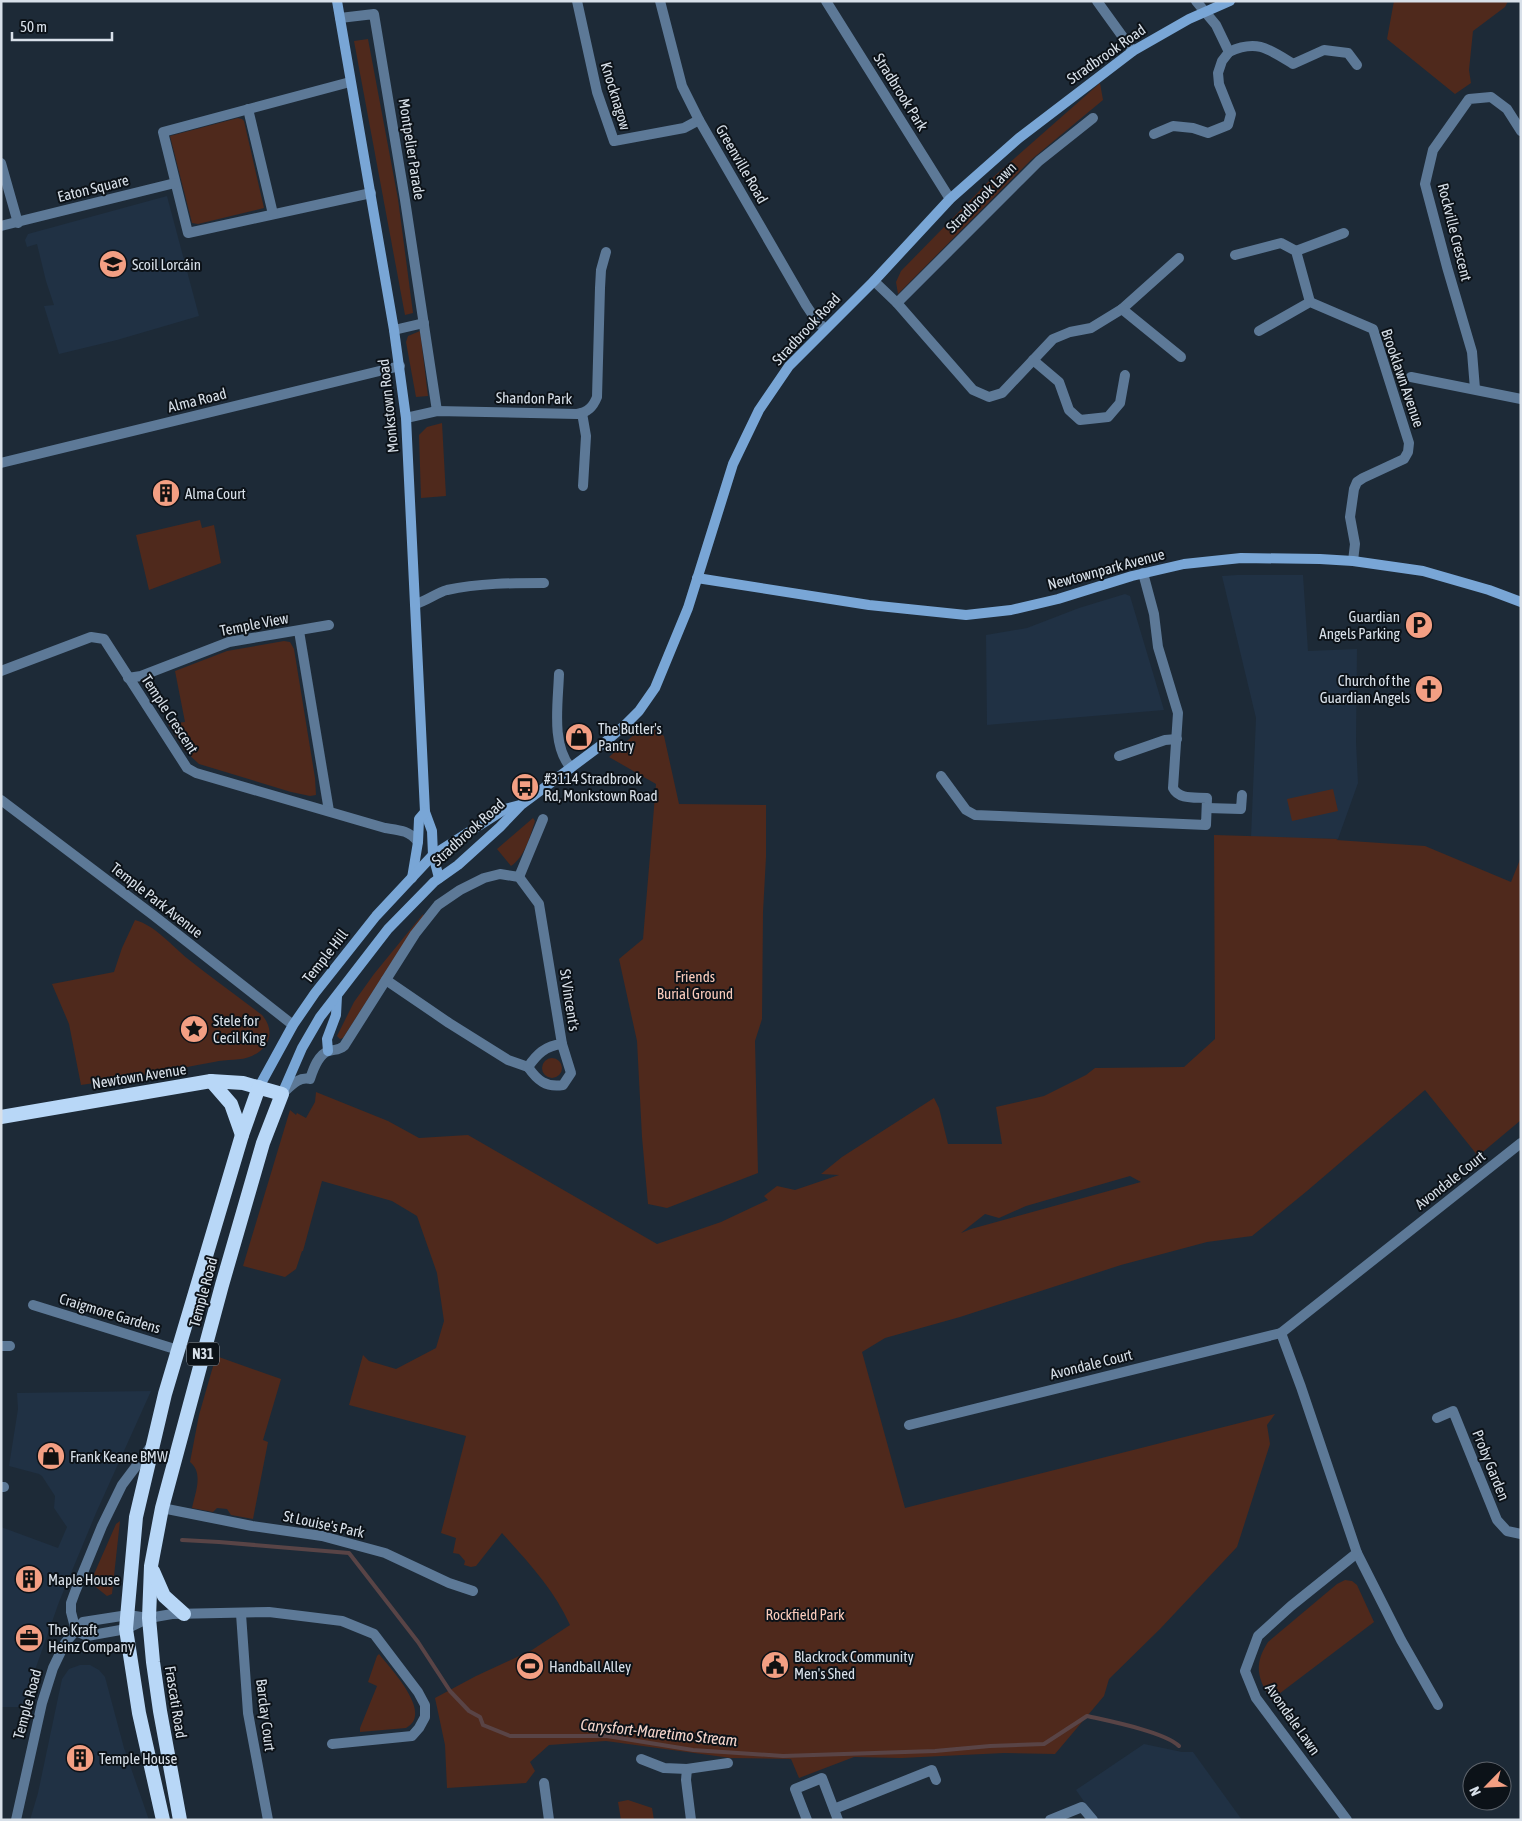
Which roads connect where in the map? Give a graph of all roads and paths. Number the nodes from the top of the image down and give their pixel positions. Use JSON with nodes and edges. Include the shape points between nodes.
{"nodes":[{"id":1,"x":336,"y":1,"type":"edge"},
{"id":2,"x":577,"y":1,"type":"edge"},
{"id":3,"x":660,"y":1,"type":"edge"},
{"id":4,"x":826,"y":1,"type":"edge"},
{"id":5,"x":1097,"y":1,"type":"edge"},
{"id":6,"x":1196,"y":1,"type":"edge"},
{"id":7,"x":1230,"y":1,"type":"edge"},
{"id":8,"x":1204,"y":12,"type":"junction"},
{"id":9,"x":340,"y":18,"type":"junction"},
{"id":10,"x":1133,"y":51,"type":"junction"},
{"id":11,"x":1229,"y":52,"type":"junction"},
{"id":12,"x":1357,"y":65,"type":"dead end"},
{"id":13,"x":350,"y":82,"type":"junction"},
{"id":14,"x":248,"y":109,"type":"junction"},
{"id":15,"x":1093,"y":118,"type":"dead end"},
{"id":16,"x":699,"y":120,"type":"junction"},
{"id":17,"x":1521,"y":131,"type":"edge"},
{"id":18,"x":1154,"y":134,"type":"dead end"},
{"id":19,"x":1,"y":163,"type":"edge"},
{"id":20,"x":175,"y":183,"type":"junction"},
{"id":21,"x":371,"y":193,"type":"junction"},
{"id":22,"x":950,"y":199,"type":"junction"},
{"id":23,"x":273,"y":214,"type":"junction"},
{"id":24,"x":18,"y":223,"type":"junction"},
{"id":25,"x":1,"y":226,"type":"edge"},
{"id":26,"x":1344,"y":233,"type":"dead end"},
{"id":27,"x":1296,"y":251,"type":"junction"},
{"id":28,"x":606,"y":252,"type":"dead end"},
{"id":29,"x":1235,"y":255,"type":"dead end"},
{"id":30,"x":1180,"y":258,"type":"dead end"},
{"id":31,"x":874,"y":281,"type":"junction"},
{"id":32,"x":1310,"y":302,"type":"junction"},
{"id":33,"x":896,"y":303,"type":"junction"},
{"id":34,"x":1122,"y":309,"type":"junction"},
{"id":35,"x":424,"y":323,"type":"junction"},
{"id":36,"x":825,"y":329,"type":"junction"},
{"id":37,"x":394,"y":330,"type":"junction"},
{"id":38,"x":1259,"y":331,"type":"dead end"},
{"id":39,"x":1181,"y":357,"type":"dead end"},
{"id":40,"x":1033,"y":360,"type":"junction"},
{"id":41,"x":400,"y":366,"type":"junction"},
{"id":42,"x":1125,"y":375,"type":"dead end"},
{"id":43,"x":1411,"y":376,"type":"dead end"},
{"id":44,"x":1475,"y":389,"type":"junction"},
{"id":45,"x":1521,"y":399,"type":"edge"},
{"id":46,"x":437,"y":411,"type":"junction"},
{"id":47,"x":582,"y":413,"type":"junction"},
{"id":48,"x":406,"y":418,"type":"junction"},
{"id":49,"x":1,"y":463,"type":"edge"},
{"id":50,"x":583,"y":486,"type":"dead end"},
{"id":51,"x":1353,"y":561,"type":"junction"},
{"id":52,"x":1143,"y":573,"type":"junction"},
{"id":53,"x":697,"y":578,"type":"junction"},
{"id":54,"x":544,"y":583,"type":"dead end"},
{"id":55,"x":1521,"y":602,"type":"edge"},
{"id":56,"x":415,"y":604,"type":"junction"},
{"id":57,"x":329,"y":625,"type":"dead end"},
{"id":58,"x":299,"y":631,"type":"junction"},
{"id":59,"x":1,"y":671,"type":"edge"},
{"id":60,"x":558,"y":674,"type":"dead end"},
{"id":61,"x":128,"y":678,"type":"junction"},
{"id":62,"x":1177,"y":739,"type":"junction"},
{"id":63,"x":1119,"y":756,"type":"dead end"},
{"id":64,"x":571,"y":768,"type":"junction"},
{"id":65,"x":941,"y":776,"type":"dead end"},
{"id":66,"x":1242,"y":795,"type":"dead end"},
{"id":67,"x":1,"y":800,"type":"edge"},
{"id":68,"x":520,"y":805,"type":"junction"},
{"id":69,"x":1207,"y":808,"type":"junction"},
{"id":70,"x":329,"y":811,"type":"junction"},
{"id":71,"x":425,"y":812,"type":"junction"},
{"id":72,"x":543,"y":819,"type":"dead end"},
{"id":73,"x":418,"y":842,"type":"junction"},
{"id":74,"x":433,"y":855,"type":"junction"},
{"id":75,"x":519,"y":878,"type":"junction"},
{"id":76,"x":412,"y":879,"type":"junction"},
{"id":77,"x":437,"y":880,"type":"junction"},
{"id":78,"x":386,"y":980,"type":"junction"},
{"id":79,"x":336,"y":996,"type":"junction"},
{"id":80,"x":293,"y":1025,"type":"junction"},
{"id":81,"x":562,"y":1044,"type":"junction"},
{"id":82,"x":328,"y":1051,"type":"junction"},
{"id":83,"x":528,"y":1067,"type":"junction"},
{"id":84,"x":211,"y":1081,"type":"junction"},
{"id":85,"x":259,"y":1088,"type":"junction"},
{"id":86,"x":282,"y":1094,"type":"junction"},
{"id":87,"x":1,"y":1117,"type":"edge"},
{"id":88,"x":242,"y":1135,"type":"junction"},
{"id":89,"x":1521,"y":1143,"type":"edge"},
{"id":90,"x":33,"y":1305,"type":"dead end"},
{"id":91,"x":1281,"y":1333,"type":"junction"},
{"id":92,"x":178,"y":1350,"type":"junction"},
{"id":93,"x":1437,"y":1418,"type":"dead end"},
{"id":94,"x":909,"y":1425,"type":"dead end"},
{"id":95,"x":153,"y":1443,"type":"junction"},
{"id":96,"x":162,"y":1508,"type":"junction"},
{"id":97,"x":1521,"y":1534,"type":"edge"},
{"id":98,"x":1357,"y":1553,"type":"junction"},
{"id":99,"x":151,"y":1566,"type":"junction"},
{"id":100,"x":473,"y":1591,"type":"dead end"},
{"id":101,"x":184,"y":1614,"type":"junction"},
{"id":102,"x":241,"y":1614,"type":"junction"},
{"id":103,"x":149,"y":1618,"type":"junction"},
{"id":104,"x":127,"y":1622,"type":"junction"},
{"id":105,"x":76,"y":1631,"type":"junction"},
{"id":106,"x":1438,"y":1705,"type":"dead end"},
{"id":107,"x":332,"y":1744,"type":"dead end"},
{"id":108,"x":641,"y":1759,"type":"dead end"},
{"id":109,"x":728,"y":1762,"type":"dead end"},
{"id":110,"x":687,"y":1769,"type":"junction"},
{"id":111,"x":936,"y":1780,"type":"dead end"},
{"id":112,"x":544,"y":1784,"type":"dead end"},
{"id":113,"x":834,"y":1809,"type":"junction"},
{"id":114,"x":16,"y":1820,"type":"edge"},
{"id":115,"x":163,"y":1820,"type":"edge"},
{"id":116,"x":180,"y":1820,"type":"edge"},
{"id":117,"x":268,"y":1820,"type":"edge"},
{"id":118,"x":549,"y":1820,"type":"edge"},
{"id":119,"x":691,"y":1820,"type":"edge"},
{"id":120,"x":807,"y":1820,"type":"edge"},
{"id":121,"x":838,"y":1820,"type":"edge"},
{"id":122,"x":1050,"y":1820,"type":"edge"},
{"id":123,"x":1093,"y":1820,"type":"edge"},
{"id":124,"x":1348,"y":1820,"type":"edge"}],
"edges":[{"from":1,"to":9,"type":"main road","name":"Monkstown Road"},
{"from":2,"to":16,"type":"street","name":"Knocknagow","via":[[597,92],[614,141],[684,128]]},
{"from":3,"to":16,"type":"street","name":"Greenville Road","via":[[682,86]]},
{"from":4,"to":22,"type":"street","name":"Stradbrook Park"},
{"from":5,"to":10,"type":"street"},
{"from":6,"to":8,"type":"street"},
{"from":7,"to":8,"type":"main road","name":"Stradbrook Road"},
{"from":8,"to":10,"type":"main road","name":"Stradbrook Road"},
{"from":8,"to":11,"type":"street","via":[[1216,26]]},
{"from":9,"to":13,"type":"main road","name":"Monkstown Road"},
{"from":9,"to":35,"type":"street","name":"Montpelier Parade","via":[[374,14]]},
{"from":10,"to":22,"type":"main road","name":"Stradbrook Road","via":[[1019,138]]},
{"from":11,"to":12,"type":"street","via":[[1260,45],[1293,64],[1324,50],[1348,53]]},
{"from":11,"to":18,"type":"street","via":[[1218,73],[1231,114],[1228,125],[1208,133],[1173,126]]},
{"from":13,"to":14,"type":"street"},
{"from":13,"to":21,"type":"main road","name":"Monkstown Road"},
{"from":14,"to":20,"type":"street","via":[[163,132]]},
{"from":14,"to":23,"type":"street"},
{"from":15,"to":33,"type":"street","name":"Stradbrook Lawn","via":[[1039,161]]},
{"from":16,"to":36,"type":"street","name":"Greenville Road","via":[[806,305]]},
{"from":17,"to":44,"type":"street","name":"Rockville Crescent","via":[[1507,109],[1491,97],[1469,99],[1432,150],[1425,184],[1472,352]]},
{"from":19,"to":24,"type":"street"},
{"from":20,"to":23,"type":"street","via":[[188,233]]},
{"from":20,"to":24,"type":"street","name":"Eaton Square"},
{"from":21,"to":23,"type":"street"},
{"from":21,"to":37,"type":"main road","name":"Monkstown Road"},
{"from":22,"to":31,"type":"main road","name":"Stradbrook Road"},
{"from":24,"to":25,"type":"street","name":"Eaton Square"},
{"from":26,"to":27,"type":"street"},
{"from":27,"to":29,"type":"street","via":[[1281,243]]},
{"from":27,"to":32,"type":"street"},
{"from":28,"to":47,"type":"street","name":"Shandon Park","via":[[601,270],[597,397],[593,406]]},
{"from":30,"to":34,"type":"street"},
{"from":31,"to":33,"type":"street"},
{"from":31,"to":36,"type":"main road","name":"Stradbrook Road"},
{"from":32,"to":38,"type":"street"},
{"from":32,"to":51,"type":"street","name":"Brooklawn Avenue","via":[[1373,329],[1409,443],[1404,459],[1357,482],[1350,517],[1355,544]]},
{"from":33,"to":40,"type":"street","via":[[973,390],[989,397],[1002,392]]},
{"from":34,"to":39,"type":"street"},
{"from":34,"to":40,"type":"street","via":[[1091,328],[1053,338]]},
{"from":35,"to":37,"type":"street"},
{"from":35,"to":46,"type":"street","name":"Montpelier Parade"},
{"from":36,"to":53,"type":"main road","name":"Stradbrook Road","via":[[789,366],[759,410],[733,464]]},
{"from":37,"to":41,"type":"main road","name":"Monkstown Road"},
{"from":40,"to":42,"type":"street","via":[[1059,382],[1069,410],[1080,420],[1108,417],[1120,404]]},
{"from":41,"to":48,"type":"main road","name":"Monkstown Road"},
{"from":41,"to":49,"type":"street","name":"Alma Road"},
{"from":43,"to":44,"type":"street"},
{"from":44,"to":45,"type":"street"},
{"from":46,"to":47,"type":"street","name":"Shandon Park"},
{"from":46,"to":48,"type":"street","name":"Shandon Park"},
{"from":47,"to":50,"type":"street","via":[[586,436]]},
{"from":48,"to":56,"type":"main road","name":"Monkstown Road"},
{"from":51,"to":52,"type":"main road","name":"Newtownpark Avenue","via":[[1241,558],[1184,564]]},
{"from":51,"to":55,"type":"main road","name":"Newtownpark Avenue","via":[[1423,571]]},
{"from":52,"to":53,"type":"main road","name":"Newtownpark Avenue","via":[[1011,610],[966,615],[869,605]]},
{"from":52,"to":62,"type":"street","via":[[1154,614],[1157,642],[1178,713]]},
{"from":53,"to":64,"type":"main road","name":"Stradbrook Road","via":[[655,688],[625,725]]},
{"from":54,"to":56,"type":"street","via":[[470,586],[444,591]]},
{"from":56,"to":71,"type":"main road","name":"Monkstown Road"},
{"from":57,"to":58,"type":"street"},
{"from":58,"to":61,"type":"street","name":"Temple View","via":[[229,642]]},
{"from":58,"to":70,"type":"street","name":"Temple View"},
{"from":59,"to":61,"type":"street","name":"Temple Crescent","via":[[90,637],[104,639]]},
{"from":60,"to":64,"type":"street","via":[[558,742]]},
{"from":61,"to":70,"type":"street","name":"Temple Crescent","via":[[187,768]]},
{"from":62,"to":63,"type":"street"},
{"from":62,"to":69,"type":"street","via":[[1173,788],[1182,796],[1207,798]]},
{"from":64,"to":68,"type":"main road","name":"Stradbrook Road"},
{"from":65,"to":69,"type":"street","via":[[966,810],[974,815],[1206,825]]},
{"from":66,"to":69,"type":"street","via":[[1241,809]]},
{"from":67,"to":80,"type":"street","name":"Temple Park Avenue"},
{"from":68,"to":74,"type":"main road","name":"Stradbrook Road","via":[[505,809]]},
{"from":68,"to":77,"type":"main road","name":"Stradbrook Road","via":[[458,865]]},
{"from":70,"to":73,"type":"street","name":"Temple Crescent","via":[[407,832]]},
{"from":71,"to":73,"type":"main road","name":"Monkstown Road","via":[[419,819]]},
{"from":71,"to":74,"type":"main road","name":"Monkstown Road","via":[[432,831]]},
{"from":72,"to":75,"type":"street"},
{"from":73,"to":76,"type":"main road","name":"Monkstown Road"},
{"from":74,"to":76,"type":"main road","name":"Temple Hill"},
{"from":74,"to":77,"type":"main road","name":"Monkstown Road"},
{"from":75,"to":78,"type":"street","via":[[500,874],[484,878],[450,896],[427,917]]},
{"from":75,"to":81,"type":"street","name":"St Vincent's","via":[[539,904]]},
{"from":76,"to":80,"type":"main road","name":"Temple Hill","via":[[376,916]]},
{"from":77,"to":79,"type":"main road","via":[[388,929]]},
{"from":78,"to":82,"type":"street","via":[[344,1046]]},
{"from":78,"to":83,"type":"street","via":[[508,1060]]},
{"from":79,"to":82,"type":"main road","via":[[336,1015],[327,1039]]},
{"from":79,"to":86,"type":"main road","via":[[302,1048]]},
{"from":80,"to":85,"type":"main road","name":"Temple Hill"},
{"from":81,"to":83,"type":"street","name":"St Vincent's","via":[[552,1045],[537,1054]]},
{"from":81,"to":83,"type":"street","via":[[571,1073],[562,1085],[552,1087],[536,1079]]},
{"from":82,"to":86,"type":"street","via":[[321,1056],[310,1079],[297,1081]]},
{"from":84,"to":85,"type":"highway","name":"Newtown Avenue"},
{"from":84,"to":87,"type":"highway","name":"Newtown Avenue"},
{"from":84,"to":88,"type":"highway","via":[[231,1104]]},
{"from":85,"to":86,"type":"highway","name":"Newtown Avenue"},
{"from":85,"to":88,"type":"highway","name":"Temple Road","number":"N31"},
{"from":86,"to":96,"type":"highway","name":"Temple Road","number":"N31","via":[[263,1143]]},
{"from":88,"to":92,"type":"highway","name":"Temple Road","number":"N31"},
{"from":89,"to":91,"type":"street","name":"Avondale Court"},
{"from":90,"to":92,"type":"street","name":"Craigmore Gardens"},
{"from":91,"to":94,"type":"street","name":"Avondale Court"},
{"from":91,"to":98,"type":"street"},
{"from":92,"to":95,"type":"highway","name":"Temple Road","number":"N31"},
{"from":93,"to":97,"type":"street","name":"Proby Garden","via":[[1453,1411],[1497,1520],[1507,1531]]},
{"from":95,"to":104,"type":"highway","name":"Temple Road","number":"N31","via":[[136,1517]]},
{"from":95,"to":105,"type":"street","name":"Temple Road","via":[[122,1485],[102,1526],[71,1603]]},
{"from":96,"to":99,"type":"highway","name":"Temple Road","number":"N31"},
{"from":96,"to":100,"type":"street","name":"St Louise's Park","via":[[322,1536],[385,1553]]},
{"from":98,"to":106,"type":"street","via":[[1400,1640]]},
{"from":98,"to":124,"type":"street","name":"Avondale Lawn","via":[[1258,1636],[1245,1671],[1256,1698]]},
{"from":99,"to":101,"type":"highway","via":[[164,1596]]},
{"from":99,"to":103,"type":"highway","name":"Temple Road","number":"N31"},
{"from":101,"to":102,"type":"street"},
{"from":101,"to":103,"type":"street"},
{"from":102,"to":107,"type":"street","via":[[269,1612],[342,1621],[374,1634],[425,1705],[425,1718],[412,1736]]},
{"from":102,"to":117,"type":"street","name":"Barclay Court","via":[[248,1713]]},
{"from":103,"to":104,"type":"street","name":"Temple Road"},
{"from":103,"to":116,"type":"highway","name":"Frascati Road","number":"N31","via":[[160,1711]]},
{"from":104,"to":105,"type":"street","name":"Temple Road","via":[[87,1636]]},
{"from":104,"to":105,"type":"street","name":"Temple Road","via":[[84,1622]]},
{"from":104,"to":115,"type":"highway","number":"N31","via":[[139,1713]]},
{"from":105,"to":114,"type":"street","name":"Temple Road","via":[[59,1654],[48,1684]]},
{"from":108,"to":110,"type":"street","via":[[664,1768]]},
{"from":109,"to":110,"type":"street"},
{"from":110,"to":119,"type":"street"},
{"from":111,"to":113,"type":"street","via":[[932,1770]]},
{"from":112,"to":118,"type":"street"},
{"from":113,"to":120,"type":"street","via":[[822,1778],[795,1789]]},
{"from":113,"to":121,"type":"street"},
{"from":122,"to":123,"type":"street","via":[[1082,1807]]}]}
